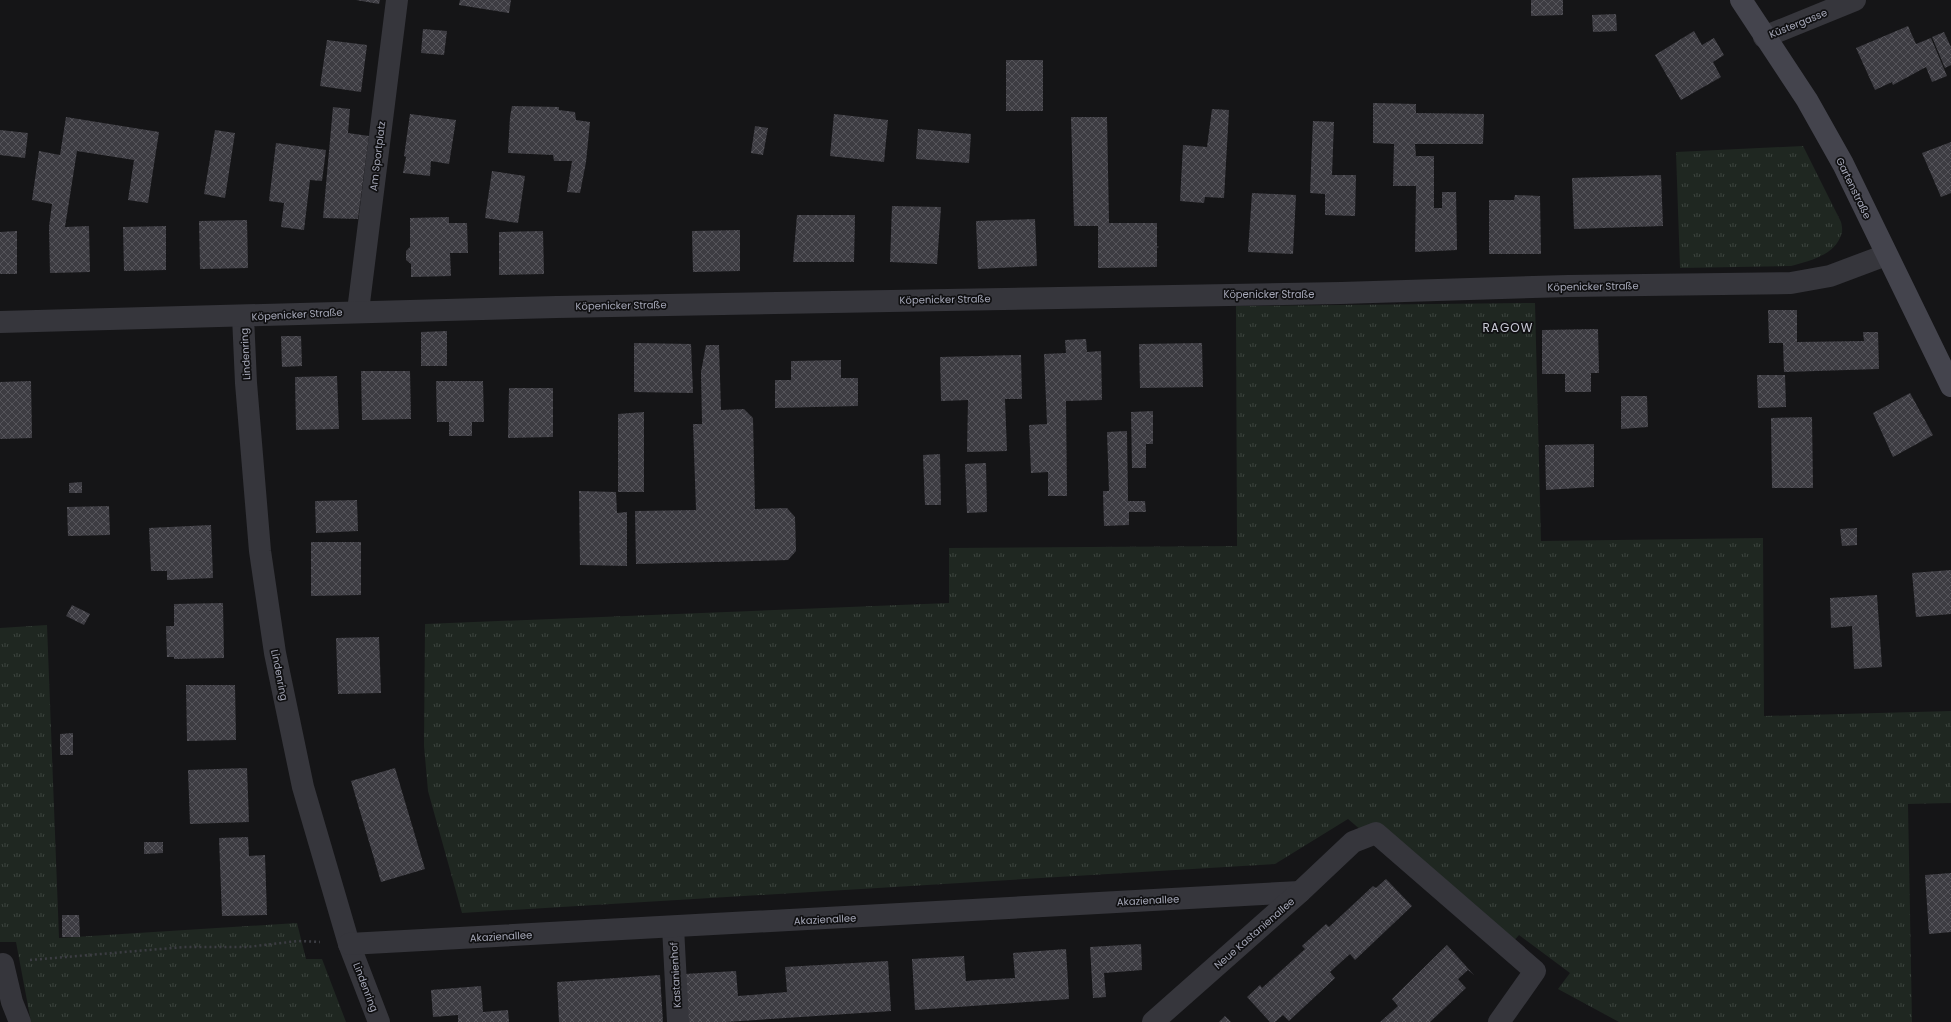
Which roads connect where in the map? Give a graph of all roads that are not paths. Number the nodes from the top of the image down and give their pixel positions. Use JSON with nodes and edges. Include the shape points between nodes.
{"nodes":[{"id":1,"x":397,"y":0,"type":"edge"},
{"id":2,"x":1741,"y":0,"type":"edge"},
{"id":3,"x":1855,"y":0,"type":"edge"},
{"id":4,"x":1764,"y":37,"type":"junction"},
{"id":5,"x":1886,"y":255,"type":"junction"},
{"id":6,"x":358,"y":311,"type":"junction"},
{"id":7,"x":243,"y":316,"type":"junction"},
{"id":8,"x":0,"y":322,"type":"edge"},
{"id":9,"x":1951,"y":386,"type":"edge"},
{"id":10,"x":1300,"y":892,"type":"junction"},
{"id":11,"x":673,"y":927,"type":"junction"},
{"id":12,"x":349,"y":944,"type":"junction"},
{"id":13,"x":3,"y":964,"type":"road end"},
{"id":14,"x":20,"y":1022,"type":"edge"},
{"id":15,"x":379,"y":1022,"type":"edge"},
{"id":16,"x":678,"y":1022,"type":"edge"},
{"id":17,"x":1153,"y":1022,"type":"edge"},
{"id":18,"x":1499,"y":1022,"type":"edge"}],
"edges":[{"from":1,"to":6,"type":"street","name":"Am Sportplatz"},
{"from":2,"to":4,"type":"street","name":"Gartenstraße"},
{"from":3,"to":4,"type":"street","name":"Küstergasse"},
{"from":4,"to":5,"type":"street","name":"Gartenstraße","via":[[1807,100],[1840,158]]},
{"from":5,"to":6,"type":"street","name":"Köpenicker Straße","via":[[1830,276],[1791,283]]},
{"from":5,"to":9,"type":"street","name":"Gartenstraße"},
{"from":6,"to":7,"type":"street","name":"Köpenicker Straße"},
{"from":7,"to":8,"type":"street","name":"Köpenicker Straße"},
{"from":7,"to":12,"type":"street","name":"Lindenring","via":[[260,551],[274,653],[303,787]]},
{"from":10,"to":11,"type":"street","name":"Akazienallee"},
{"from":10,"to":17,"type":"street","name":"Neue Kastanienallee"},
{"from":10,"to":18,"type":"street","name":"Neue Kastanienallee","via":[[1353,842],[1376,833],[1535,971]]},
{"from":11,"to":12,"type":"street","name":"Akazienallee"},
{"from":11,"to":16,"type":"street","name":"Kastanienhof"},
{"from":12,"to":15,"type":"street","name":"Lindenring"},
{"from":13,"to":14,"type":"street","via":[[12,1002]]}]}
